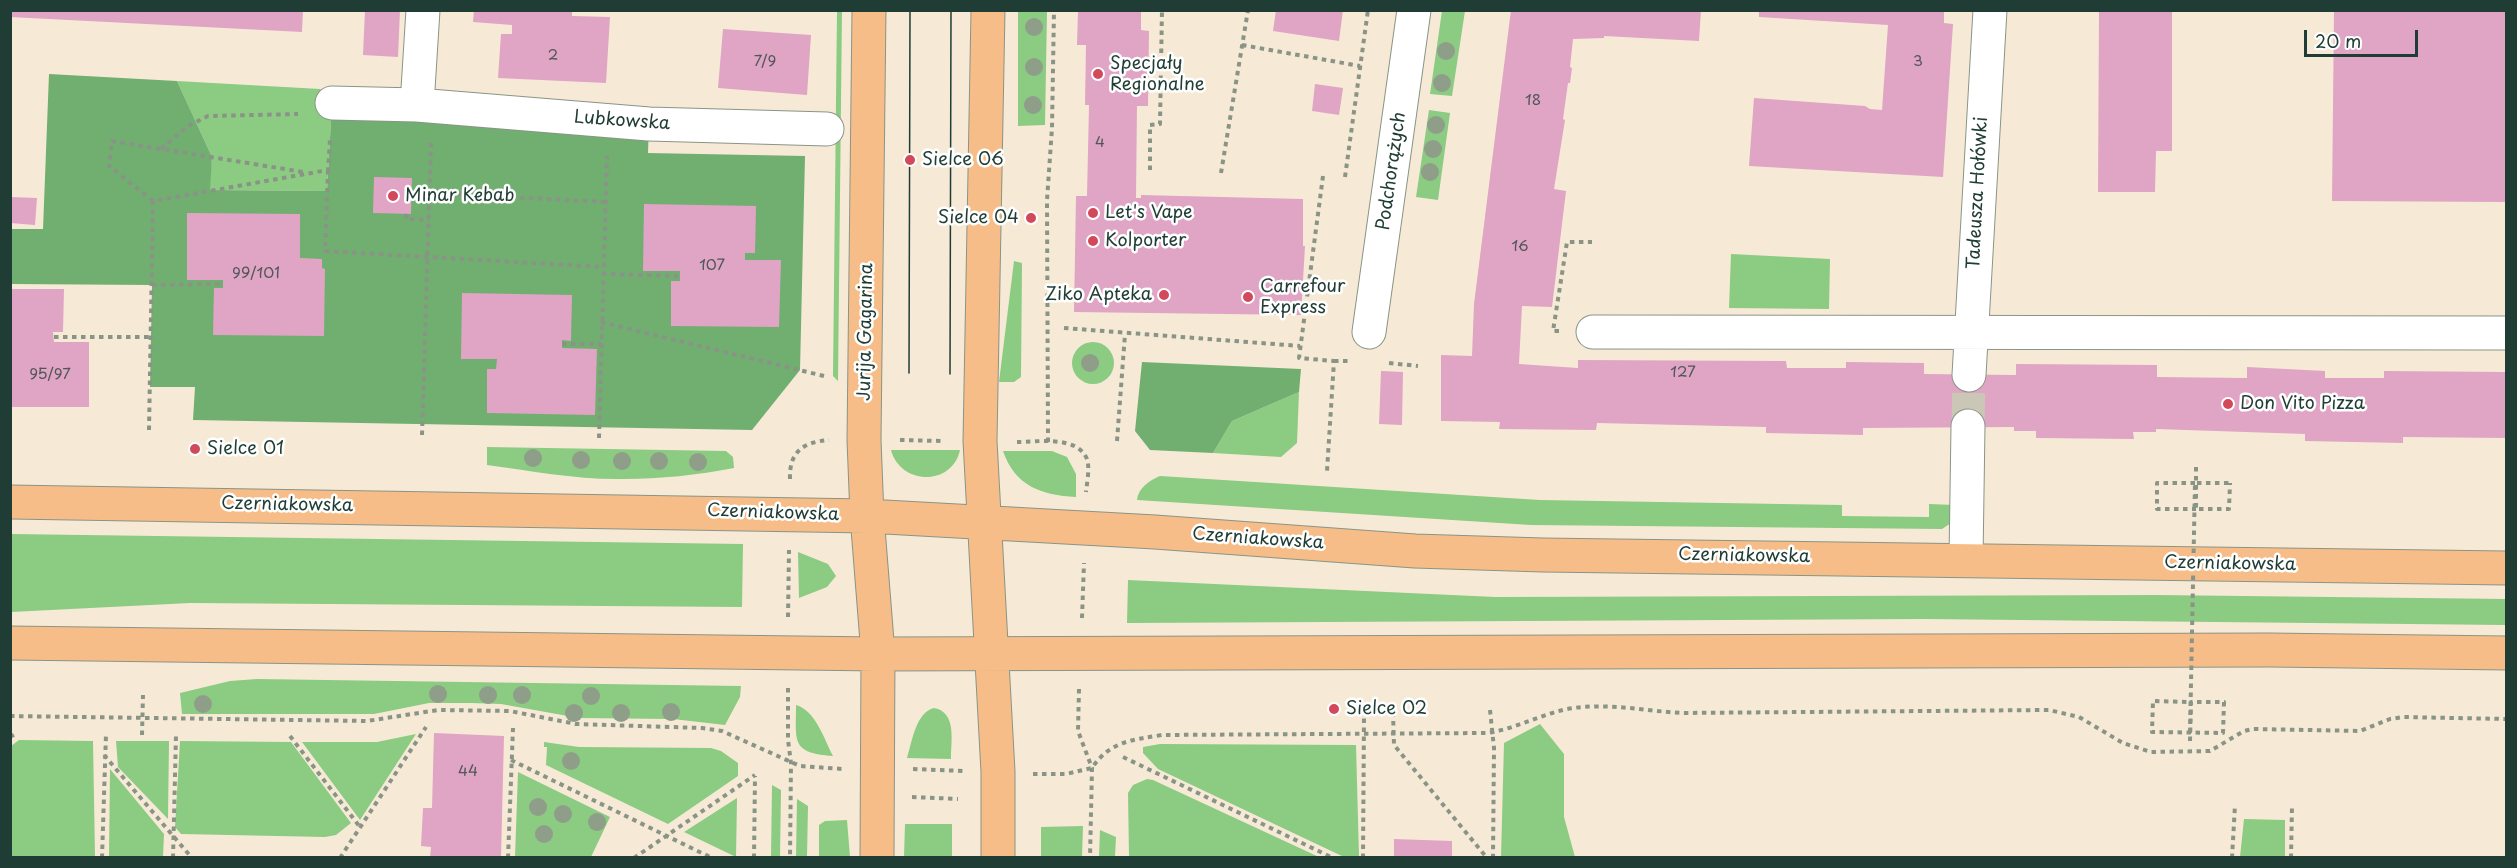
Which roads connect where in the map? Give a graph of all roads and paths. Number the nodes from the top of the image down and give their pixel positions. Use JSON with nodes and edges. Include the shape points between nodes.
{"nodes":[{"id":1,"x":423,"y":10,"type":"edge"},
{"id":2,"x":869,"y":10,"type":"edge"},
{"id":3,"x":988,"y":10,"type":"edge"},
{"id":4,"x":1054,"y":10,"type":"edge"},
{"id":5,"x":1162,"y":10,"type":"edge"},
{"id":6,"x":1248,"y":10,"type":"edge"},
{"id":7,"x":1368,"y":10,"type":"edge"},
{"id":8,"x":1414,"y":10,"type":"edge"},
{"id":9,"x":1989,"y":10,"type":"edge"},
{"id":10,"x":1242,"y":45,"type":"junction"},
{"id":11,"x":1360,"y":66,"type":"junction"},
{"id":12,"x":332,"y":103,"type":"junction"},
{"id":13,"x":425,"y":106,"type":"junction"},
{"id":14,"x":609,"y":121,"type":"junction"},
{"id":15,"x":827,"y":129,"type":"dead end"},
{"id":16,"x":161,"y":149,"type":"junction"},
{"id":17,"x":328,"y":170,"type":"junction"},
{"id":18,"x":1150,"y":170,"type":"dead end"},
{"id":19,"x":306,"y":172,"type":"junction"},
{"id":20,"x":1221,"y":173,"type":"dead end"},
{"id":21,"x":1323,"y":176,"type":"dead end"},
{"id":22,"x":1345,"y":177,"type":"dead end"},
{"id":23,"x":430,"y":193,"type":"junction"},
{"id":24,"x":153,"y":201,"type":"junction"},
{"id":25,"x":605,"y":202,"type":"junction"},
{"id":26,"x":407,"y":214,"type":"dead end"},
{"id":27,"x":429,"y":219,"type":"junction"},
{"id":28,"x":1592,"y":243,"type":"dead end"},
{"id":29,"x":428,"y":257,"type":"junction"},
{"id":30,"x":602,"y":267,"type":"junction"},
{"id":31,"x":602,"y":274,"type":"junction"},
{"id":32,"x":680,"y":276,"type":"dead end"},
{"id":33,"x":223,"y":284,"type":"dead end"},
{"id":34,"x":152,"y":285,"type":"junction"},
{"id":35,"x":601,"y":322,"type":"junction"},
{"id":36,"x":1064,"y":328,"type":"dead end"},
{"id":37,"x":1369,"y":332,"type":"dead end"},
{"id":38,"x":1593,"y":332,"type":"joint"},
{"id":39,"x":1970,"y":332,"type":"junction"},
{"id":40,"x":2506,"y":333,"type":"edge"},
{"id":41,"x":1125,"y":334,"type":"junction"},
{"id":42,"x":54,"y":337,"type":"dead end"},
{"id":43,"x":151,"y":337,"type":"junction"},
{"id":44,"x":562,"y":344,"type":"dead end"},
{"id":45,"x":601,"y":344,"type":"junction"},
{"id":46,"x":1300,"y":346,"type":"junction"},
{"id":47,"x":1969,"y":375,"type":"tunnel mouth"},
{"id":48,"x":824,"y":376,"type":"dead end"},
{"id":49,"x":1968,"y":426,"type":"tunnel mouth"},
{"id":50,"x":149,"y":430,"type":"dead end"},
{"id":51,"x":422,"y":435,"type":"dead end"},
{"id":52,"x":599,"y":438,"type":"dead end"},
{"id":53,"x":834,"y":440,"type":"dead end"},
{"id":54,"x":891,"y":440,"type":"dead end"},
{"id":55,"x":950,"y":441,"type":"dead end"},
{"id":56,"x":1117,"y":441,"type":"dead end"},
{"id":57,"x":1008,"y":442,"type":"dead end"},
{"id":58,"x":1048,"y":442,"type":"junction"},
{"id":59,"x":2196,"y":467,"type":"dead end"},
{"id":60,"x":1328,"y":471,"type":"dead end"},
{"id":61,"x":790,"y":483,"type":"dead end"},
{"id":62,"x":2195,"y":483,"type":"junction"},
{"id":63,"x":1086,"y":501,"type":"dead end"},
{"id":64,"x":10,"y":502,"type":"edge"},
{"id":65,"x":2196,"y":509,"type":"junction"},
{"id":66,"x":867,"y":516,"type":"junction"},
{"id":67,"x":983,"y":524,"type":"junction"},
{"id":68,"x":789,"y":552,"type":"dead end"},
{"id":69,"x":1966,"y":559,"type":"junction"},
{"id":70,"x":2506,"y":568,"type":"edge"},
{"id":71,"x":1083,"y":587,"type":"dead end"},
{"id":72,"x":788,"y":603,"type":"dead end"},
{"id":73,"x":1082,"y":622,"type":"dead end"},
{"id":74,"x":10,"y":643,"type":"edge"},
{"id":75,"x":993,"y":653,"type":"junction"},
{"id":76,"x":2506,"y":653,"type":"edge"},
{"id":77,"x":878,"y":654,"type":"junction"},
{"id":78,"x":142,"y":695,"type":"dead end"},
{"id":79,"x":2191,"y":702,"type":"junction"},
{"id":80,"x":788,"y":704,"type":"dead end"},
{"id":81,"x":1490,"y":710,"type":"dead end"},
{"id":82,"x":1393,"y":712,"type":"dead end"},
{"id":83,"x":10,"y":716,"type":"edge"},
{"id":84,"x":1364,"y":716,"type":"dead end"},
{"id":85,"x":142,"y":718,"type":"junction"},
{"id":86,"x":2506,"y":719,"type":"edge"},
{"id":87,"x":426,"y":727,"type":"dead end"},
{"id":88,"x":513,"y":728,"type":"dead end"},
{"id":89,"x":1078,"y":730,"type":"dead end"},
{"id":90,"x":1493,"y":732,"type":"junction"},
{"id":91,"x":17,"y":733,"type":"dead end"},
{"id":92,"x":2190,"y":733,"type":"junction"},
{"id":93,"x":105,"y":734,"type":"dead end"},
{"id":94,"x":142,"y":735,"type":"dead end"},
{"id":95,"x":176,"y":735,"type":"dead end"},
{"id":96,"x":1364,"y":735,"type":"junction"},
{"id":97,"x":1394,"y":735,"type":"junction"},
{"id":98,"x":290,"y":736,"type":"dead end"},
{"id":99,"x":10,"y":737,"type":"edge"},
{"id":100,"x":2190,"y":741,"type":"dead end"},
{"id":101,"x":104,"y":755,"type":"junction"},
{"id":102,"x":1123,"y":757,"type":"dead end"},
{"id":103,"x":511,"y":760,"type":"junction"},
{"id":104,"x":791,"y":763,"type":"junction"},
{"id":105,"x":840,"y":768,"type":"dead end"},
{"id":106,"x":1092,"y":768,"type":"junction"},
{"id":107,"x":905,"y":769,"type":"dead end"},
{"id":108,"x":958,"y":771,"type":"dead end"},
{"id":109,"x":1043,"y":774,"type":"dead end"},
{"id":110,"x":902,"y":797,"type":"dead end"},
{"id":111,"x":958,"y":799,"type":"dead end"},
{"id":112,"x":2235,"y":806,"type":"dead end"},
{"id":113,"x":2292,"y":806,"type":"dead end"},
{"id":114,"x":360,"y":827,"type":"junction"},
{"id":115,"x":666,"y":835,"type":"junction"},
{"id":116,"x":173,"y":837,"type":"junction"},
{"id":117,"x":102,"y":858,"type":"edge"},
{"id":118,"x":173,"y":858,"type":"edge"},
{"id":119,"x":192,"y":858,"type":"edge"},
{"id":120,"x":340,"y":858,"type":"edge"},
{"id":121,"x":508,"y":858,"type":"edge"},
{"id":122,"x":634,"y":858,"type":"edge"},
{"id":123,"x":712,"y":858,"type":"edge"},
{"id":124,"x":754,"y":858,"type":"edge"},
{"id":125,"x":790,"y":858,"type":"edge"},
{"id":126,"x":877,"y":858,"type":"edge"},
{"id":127,"x":998,"y":858,"type":"edge"},
{"id":128,"x":1090,"y":858,"type":"edge"},
{"id":129,"x":1333,"y":858,"type":"edge"},
{"id":130,"x":1363,"y":858,"type":"edge"},
{"id":131,"x":1487,"y":858,"type":"edge"},
{"id":132,"x":1493,"y":858,"type":"edge"},
{"id":133,"x":2232,"y":858,"type":"edge"},
{"id":134,"x":2291,"y":858,"type":"edge"}],
"edges":[{"from":1,"to":13,"type":"street"},
{"from":2,"to":66,"type":"main road","name":"Jurija Gagarina","via":[[864,412]]},
{"from":3,"to":67,"type":"main road","via":[[980,413]]},
{"from":4,"to":58,"type":"path","via":[[1047,200]]},
{"from":5,"to":18,"type":"path","via":[[1160,124],[1150,124]]},
{"from":6,"to":10,"type":"path"},
{"from":7,"to":11,"type":"path"},
{"from":8,"to":37,"type":"street","name":"Podchorążych"},
{"from":9,"to":39,"type":"street","name":"Tadeusza Hołówki"},
{"from":10,"to":11,"type":"path"},
{"from":10,"to":20,"type":"path"},
{"from":11,"to":22,"type":"path"},
{"from":12,"to":13,"type":"street","name":"Lubkowska"},
{"from":12,"to":16,"type":"path","via":[[325,109],[300,113],[208,117],[188,126]]},
{"from":12,"to":17,"type":"path"},
{"from":13,"to":14,"type":"street","name":"Lubkowska"},
{"from":13,"to":23,"type":"path"},
{"from":14,"to":15,"type":"street","name":"Lubkowska"},
{"from":14,"to":25,"type":"path"},
{"from":16,"to":19,"type":"path"},
{"from":16,"to":24,"type":"path","via":[[111,141],[109,165]]},
{"from":17,"to":19,"type":"path"},
{"from":17,"to":29,"type":"path","via":[[325,251]]},
{"from":19,"to":24,"type":"path"},
{"from":21,"to":46,"type":"path"},
{"from":23,"to":25,"type":"path"},
{"from":23,"to":27,"type":"path"},
{"from":24,"to":34,"type":"path"},
{"from":25,"to":30,"type":"path"},
{"from":26,"to":27,"type":"path","via":[[406,219]]},
{"from":27,"to":29,"type":"path"},
{"from":28,"to":38,"type":"path","via":[[1567,242],[1553,331]]},
{"from":29,"to":30,"type":"path"},
{"from":29,"to":51,"type":"path"},
{"from":30,"to":31,"type":"path"},
{"from":31,"to":32,"type":"path"},
{"from":31,"to":35,"type":"path"},
{"from":33,"to":34,"type":"path"},
{"from":34,"to":43,"type":"path"},
{"from":35,"to":45,"type":"path"},
{"from":35,"to":48,"type":"path"},
{"from":36,"to":41,"type":"path"},
{"from":38,"to":39,"type":"street"},
{"from":39,"to":40,"type":"street"},
{"from":39,"to":47,"type":"street","name":"Tadeusza Hołówki"},
{"from":41,"to":46,"type":"path"},
{"from":41,"to":56,"type":"path"},
{"from":42,"to":43,"type":"path"},
{"from":43,"to":50,"type":"path"},
{"from":44,"to":45,"type":"path"},
{"from":45,"to":52,"type":"path"},
{"from":46,"to":60,"type":"path","via":[[1299,358],[1334,361]]},
{"from":49,"to":69,"type":"street"},
{"from":53,"to":61,"type":"path","via":[[813,441],[800,449],[792,462]]},
{"from":54,"to":55,"type":"path"},
{"from":57,"to":58,"type":"path"},
{"from":58,"to":63,"type":"path","via":[[1067,444],[1086,457]]},
{"from":59,"to":65,"type":"path","bridge":true},
{"from":62,"to":65,"type":"path","bridge":true,"via":[[2230,483],[2229,509]]},
{"from":62,"to":65,"type":"path","via":[[2157,483],[2157,509]]},
{"from":62,"to":92,"type":"path","bridge":true},
{"from":64,"to":66,"type":"main road","name":"Czerniakowska"},
{"from":66,"to":67,"type":"main road","name":"Czerniakowska"},
{"from":66,"to":77,"type":"main road","name":"Jurija Gagarina"},
{"from":67,"to":69,"type":"main road","name":"Czerniakowska","via":[[1415,551]]},
{"from":67,"to":75,"type":"main road"},
{"from":68,"to":72,"type":"path"},
{"from":69,"to":70,"type":"main road","name":"Czerniakowska"},
{"from":71,"to":73,"type":"path"},
{"from":74,"to":77,"type":"main road"},
{"from":75,"to":76,"type":"main road"},
{"from":75,"to":77,"type":"main road"},
{"from":75,"to":127,"type":"main road"},
{"from":77,"to":126,"type":"main road","name":"Jurija Gagarina"},
{"from":78,"to":85,"type":"path"},
{"from":79,"to":92,"type":"path","via":[[2224,702],[2223,733]]},
{"from":79,"to":92,"type":"path","via":[[2153,701],[2152,732]]},
{"from":79,"to":100,"type":"path"},
{"from":80,"to":104,"type":"path"},
{"from":81,"to":90,"type":"path"},
{"from":82,"to":97,"type":"path"},
{"from":83,"to":85,"type":"path"},
{"from":84,"to":96,"type":"path"},
{"from":85,"to":94,"type":"path"},
{"from":85,"to":104,"type":"path","via":[[367,721],[438,710],[510,711],[576,724],[702,728],[722,732]]},
{"from":86,"to":90,"type":"path","via":[[2403,717],[2360,731],[2253,729],[2211,751],[2197,752],[2137,749],[2079,717],[2049,710],[1682,713],[1586,707]]},
{"from":87,"to":114,"type":"path"},
{"from":88,"to":103,"type":"path"},
{"from":89,"to":106,"type":"path"},
{"from":90,"to":97,"type":"path"},
{"from":90,"to":132,"type":"path"},
{"from":91,"to":99,"type":"path"},
{"from":93,"to":101,"type":"path"},
{"from":95,"to":116,"type":"path"},
{"from":96,"to":97,"type":"path"},
{"from":96,"to":106,"type":"path","via":[[1162,735],[1120,743],[1102,753]]},
{"from":96,"to":130,"type":"path"},
{"from":97,"to":131,"type":"path","via":[[1394,745]]},
{"from":98,"to":114,"type":"path"},
{"from":101,"to":116,"type":"path"},
{"from":101,"to":117,"type":"path"},
{"from":102,"to":129,"type":"path"},
{"from":103,"to":115,"type":"path"},
{"from":103,"to":121,"type":"path"},
{"from":104,"to":105,"type":"path"},
{"from":104,"to":125,"type":"path"},
{"from":106,"to":109,"type":"path"},
{"from":106,"to":128,"type":"path"},
{"from":107,"to":108,"type":"path"},
{"from":110,"to":111,"type":"path"},
{"from":112,"to":133,"type":"path"},
{"from":113,"to":134,"type":"path"},
{"from":114,"to":120,"type":"path"},
{"from":115,"to":122,"type":"path"},
{"from":115,"to":123,"type":"path"},
{"from":115,"to":124,"type":"path","via":[[755,775]]},
{"from":116,"to":118,"type":"path"},
{"from":116,"to":119,"type":"path"}]}
